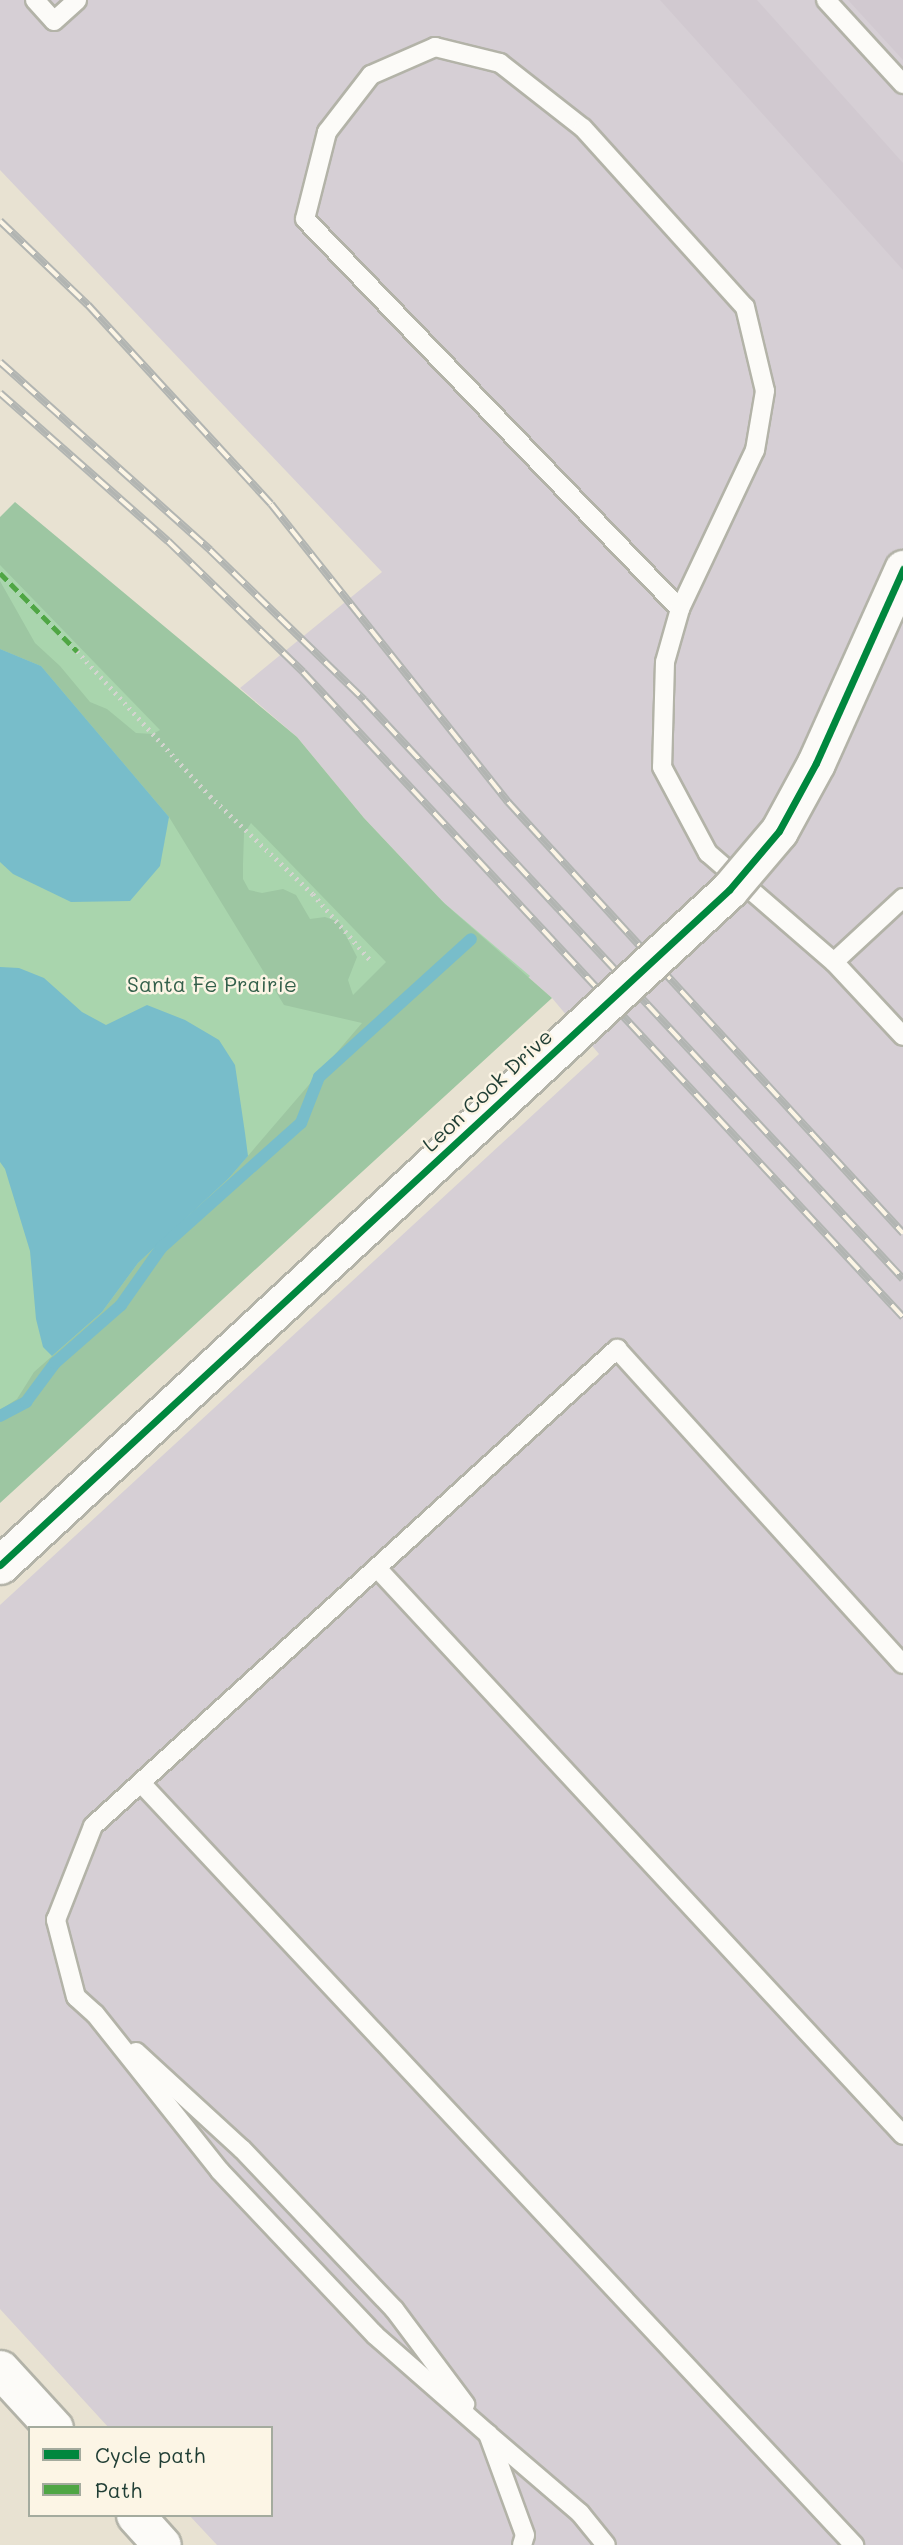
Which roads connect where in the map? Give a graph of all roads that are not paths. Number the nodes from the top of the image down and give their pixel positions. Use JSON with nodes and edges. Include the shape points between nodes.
{"nodes":[{"id":1,"x":35,"y":0,"type":"edge"},
{"id":2,"x":77,"y":0,"type":"edge"},
{"id":3,"x":826,"y":0,"type":"edge"},
{"id":4,"x":903,"y":85,"type":"edge"},
{"id":5,"x":903,"y":569,"type":"edge"},
{"id":6,"x":680,"y":609,"type":"junction"},
{"id":7,"x":903,"y":898,"type":"edge"},
{"id":8,"x":834,"y":962,"type":"junction"},
{"id":9,"x":903,"y":1036,"type":"edge"},
{"id":10,"x":0,"y":1565,"type":"edge"},
{"id":11,"x":377,"y":1568,"type":"junction"},
{"id":12,"x":903,"y":1664,"type":"edge"},
{"id":13,"x":141,"y":1783,"type":"junction"},
{"id":14,"x":95,"y":2014,"type":"junction"},
{"id":15,"x":903,"y":2135,"type":"edge"},
{"id":16,"x":0,"y":2370,"type":"edge"},
{"id":17,"x":52,"y":2426,"type":"edge"},
{"id":18,"x":488,"y":2434,"type":"junction"},
{"id":19,"x":137,"y":2517,"type":"edge"},
{"id":20,"x":162,"y":2545,"type":"edge"},
{"id":21,"x":522,"y":2545,"type":"edge"},
{"id":22,"x":606,"y":2545,"type":"edge"},
{"id":23,"x":854,"y":2545,"type":"edge"}],
"edges":[{"from":1,"to":2,"type":"lane","via":[[54,21]]},
{"from":3,"to":4,"type":"lane"},
{"from":5,"to":10,"type":"street","name":"Leon Cook Drive","bridge":true,"via":[[792,808],[779,831],[729,890]]},
{"from":6,"to":6,"type":"lane","via":[[755,450],[765,391],[746,307],[583,128],[500,63],[435,47],[371,75],[327,132],[305,219]]},
{"from":6,"to":8,"type":"lane","via":[[665,662],[662,767],[708,853]]},
{"from":7,"to":8,"type":"lane"},
{"from":8,"to":9,"type":"lane"},
{"from":11,"to":12,"type":"lane","via":[[617,1349]]},
{"from":11,"to":13,"type":"lane"},
{"from":11,"to":15,"type":"lane"},
{"from":13,"to":14,"type":"lane","via":[[93,1826],[56,1920],[76,1997]]},
{"from":13,"to":23,"type":"lane"},
{"from":14,"to":18,"type":"lane","via":[[220,2171],[375,2335]]},
{"from":14,"to":18,"type":"lane","via":[[242,2149],[394,2309]]},
{"from":16,"to":17,"type":"street"},
{"from":18,"to":21,"type":"lane","via":[[525,2535]]},
{"from":18,"to":22,"type":"lane","via":[[580,2514]]},
{"from":19,"to":20,"type":"street"}]}
